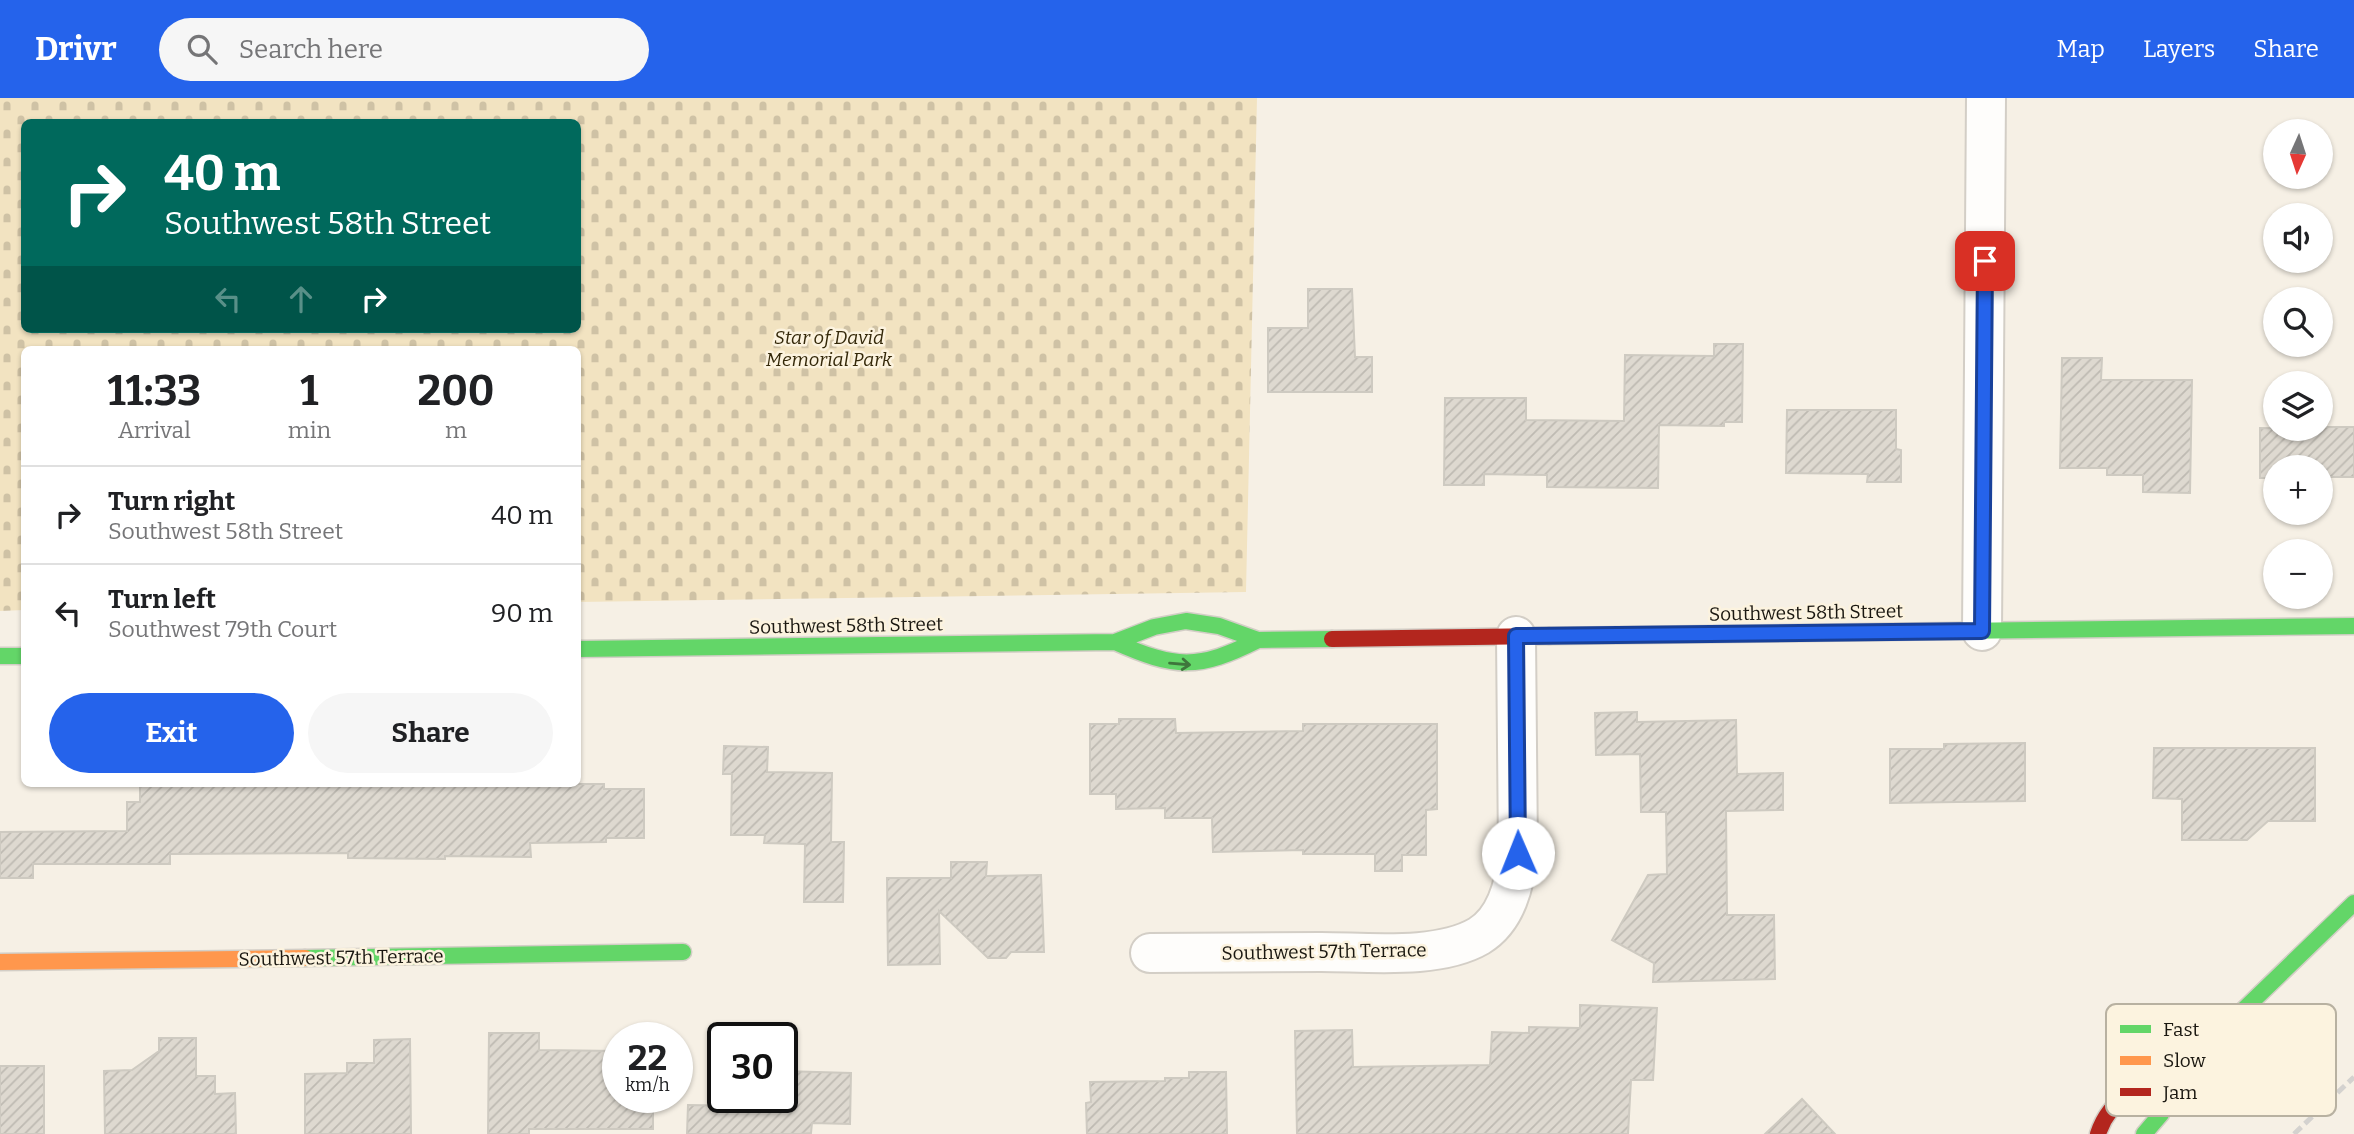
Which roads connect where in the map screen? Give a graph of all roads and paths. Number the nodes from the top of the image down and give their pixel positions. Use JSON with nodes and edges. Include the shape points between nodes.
{"nodes":[{"id":1,"x":1986,"y":98,"type":"edge"},
{"id":2,"x":2354,"y":626,"type":"edge"},
{"id":3,"x":1982,"y":631,"type":"junction"},
{"id":4,"x":1516,"y":636,"type":"junction"},
{"id":5,"x":1258,"y":640,"type":"junction"},
{"id":6,"x":1115,"y":642,"type":"junction"},
{"id":7,"x":581,"y":649,"type":"edge"},
{"id":8,"x":0,"y":656,"type":"edge"},
{"id":9,"x":21,"y":656,"type":"edge"},
{"id":10,"x":2354,"y":903,"type":"edge"},
{"id":11,"x":683,"y":952,"type":"dead end"},
{"id":12,"x":1150,"y":953,"type":"dead end"},
{"id":13,"x":0,"y":962,"type":"edge"},
{"id":14,"x":2249,"y":1004,"type":"edge"},
{"id":15,"x":2107,"y":1116,"type":"edge"},
{"id":16,"x":2160,"y":1116,"type":"edge"},
{"id":17,"x":2098,"y":1134,"type":"edge"},
{"id":18,"x":2144,"y":1134,"type":"edge"}],
"edges":[{"from":1,"to":3,"type":"street"},
{"from":2,"to":3,"type":"street","name":"Southwest 58th Street"},
{"from":3,"to":4,"type":"street","name":"Southwest 58th Street"},
{"from":4,"to":5,"type":"street","name":"Southwest 58th Street"},
{"from":4,"to":12,"type":"street","name":"Southwest 57th Terrace","via":[[1518,853],[1513,887],[1492,926],[1461,944],[1417,951]]},
{"from":5,"to":6,"type":"street","name":"Southwest 58th Street","via":[[1207,622],[1177,620]]},
{"from":6,"to":5,"type":"street","name":"Southwest 58th Street","one_way":true,"via":[[1180,665],[1221,658]]},
{"from":6,"to":7,"type":"street","name":"Southwest 58th Street"},
{"from":8,"to":9,"type":"street"},
{"from":10,"to":14,"type":"street"},
{"from":11,"to":13,"type":"street","name":"Southwest 57th Terrace"},
{"from":15,"to":17,"type":"street"},
{"from":16,"to":18,"type":"street"}]}
